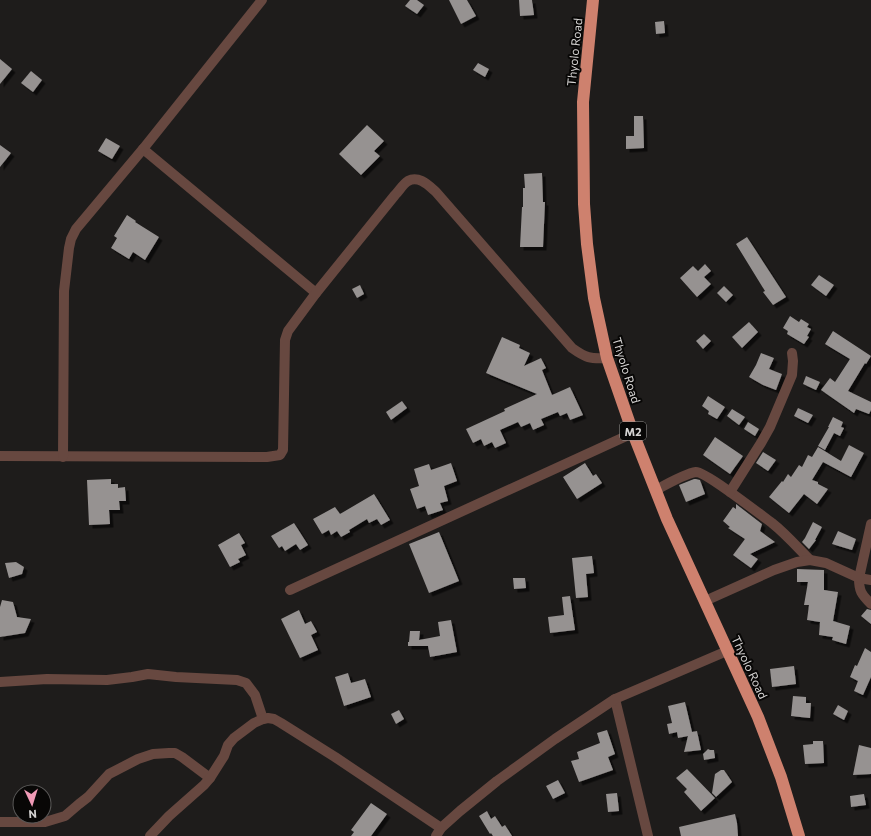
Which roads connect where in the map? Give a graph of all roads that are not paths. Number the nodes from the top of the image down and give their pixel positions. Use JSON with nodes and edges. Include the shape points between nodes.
{"nodes":[{"id":1,"x":262,"y":0,"type":"edge"},
{"id":2,"x":593,"y":0,"type":"edge"},
{"id":3,"x":143,"y":149,"type":"junction"},
{"id":4,"x":316,"y":293,"type":"junction"},
{"id":5,"x":792,"y":354,"type":"dead end"},
{"id":6,"x":607,"y":358,"type":"junction"},
{"id":7,"x":633,"y":433,"type":"junction"},
{"id":8,"x":0,"y":456,"type":"edge"},
{"id":9,"x":63,"y":457,"type":"junction"},
{"id":10,"x":656,"y":490,"type":"junction"},
{"id":11,"x":730,"y":492,"type":"junction"},
{"id":12,"x":871,"y":524,"type":"edge"},
{"id":13,"x":810,"y":560,"type":"junction"},
{"id":14,"x":859,"y":578,"type":"junction"},
{"id":15,"x":871,"y":580,"type":"edge"},
{"id":16,"x":290,"y":590,"type":"dead end"},
{"id":17,"x":706,"y":602,"type":"junction"},
{"id":18,"x":871,"y":604,"type":"edge"},
{"id":19,"x":727,"y":651,"type":"junction"},
{"id":20,"x":0,"y":682,"type":"edge"},
{"id":21,"x":615,"y":699,"type":"junction"},
{"id":22,"x":263,"y":719,"type":"junction"},
{"id":23,"x":210,"y":778,"type":"junction"},
{"id":24,"x":0,"y":822,"type":"edge"},
{"id":25,"x":439,"y":832,"type":"edge"},
{"id":26,"x":150,"y":836,"type":"edge"},
{"id":27,"x":648,"y":836,"type":"edge"},
{"id":28,"x":799,"y":836,"type":"edge"}],
"edges":[{"from":1,"to":3,"type":"street"},
{"from":2,"to":6,"type":"highway","name":"Thyolo Road","number":"M2","via":[[583,102],[584,204],[594,298]]},
{"from":3,"to":4,"type":"street"},
{"from":3,"to":9,"type":"street","via":[[76,229],[71,239],[64,291]]},
{"from":4,"to":6,"type":"street","via":[[395,195],[408,181],[416,179],[436,192],[564,341],[582,356],[592,359]]},
{"from":4,"to":9,"type":"street","via":[[288,331],[285,340],[283,450],[280,455]]},
{"from":5,"to":11,"type":"street","via":[[792,375],[770,427]]},
{"from":6,"to":7,"type":"highway","name":"Thyolo Road","number":"M2"},
{"from":7,"to":10,"type":"highway","name":"Thyolo Road","number":"M2"},
{"from":7,"to":16,"type":"street"},
{"from":8,"to":9,"type":"street"},
{"from":10,"to":11,"type":"street","via":[[696,472],[714,480]]},
{"from":10,"to":17,"type":"highway","name":"Thyolo Road","number":"M2"},
{"from":11,"to":13,"type":"street","via":[[773,524]]},
{"from":12,"to":14,"type":"street"},
{"from":13,"to":14,"type":"street"},
{"from":13,"to":17,"type":"street","via":[[774,570]]},
{"from":14,"to":15,"type":"street"},
{"from":14,"to":18,"type":"street","via":[[860,592]]},
{"from":17,"to":19,"type":"highway","name":"Thyolo Road","number":"M2"},
{"from":19,"to":21,"type":"street"},
{"from":19,"to":28,"type":"highway","name":"Thyolo Road","number":"M2","via":[[758,717],[781,777]]},
{"from":20,"to":22,"type":"street","via":[[47,679],[107,680],[148,674],[237,680],[246,683],[255,695]]},
{"from":21,"to":25,"type":"street","via":[[497,781],[460,810]]},
{"from":21,"to":27,"type":"street"},
{"from":22,"to":23,"type":"street","via":[[228,744],[224,756]]},
{"from":22,"to":25,"type":"street","via":[[274,719],[335,757]]},
{"from":23,"to":24,"type":"street","via":[[175,754],[153,754],[109,774],[88,797],[65,816],[45,822]]},
{"from":23,"to":26,"type":"street"}]}
